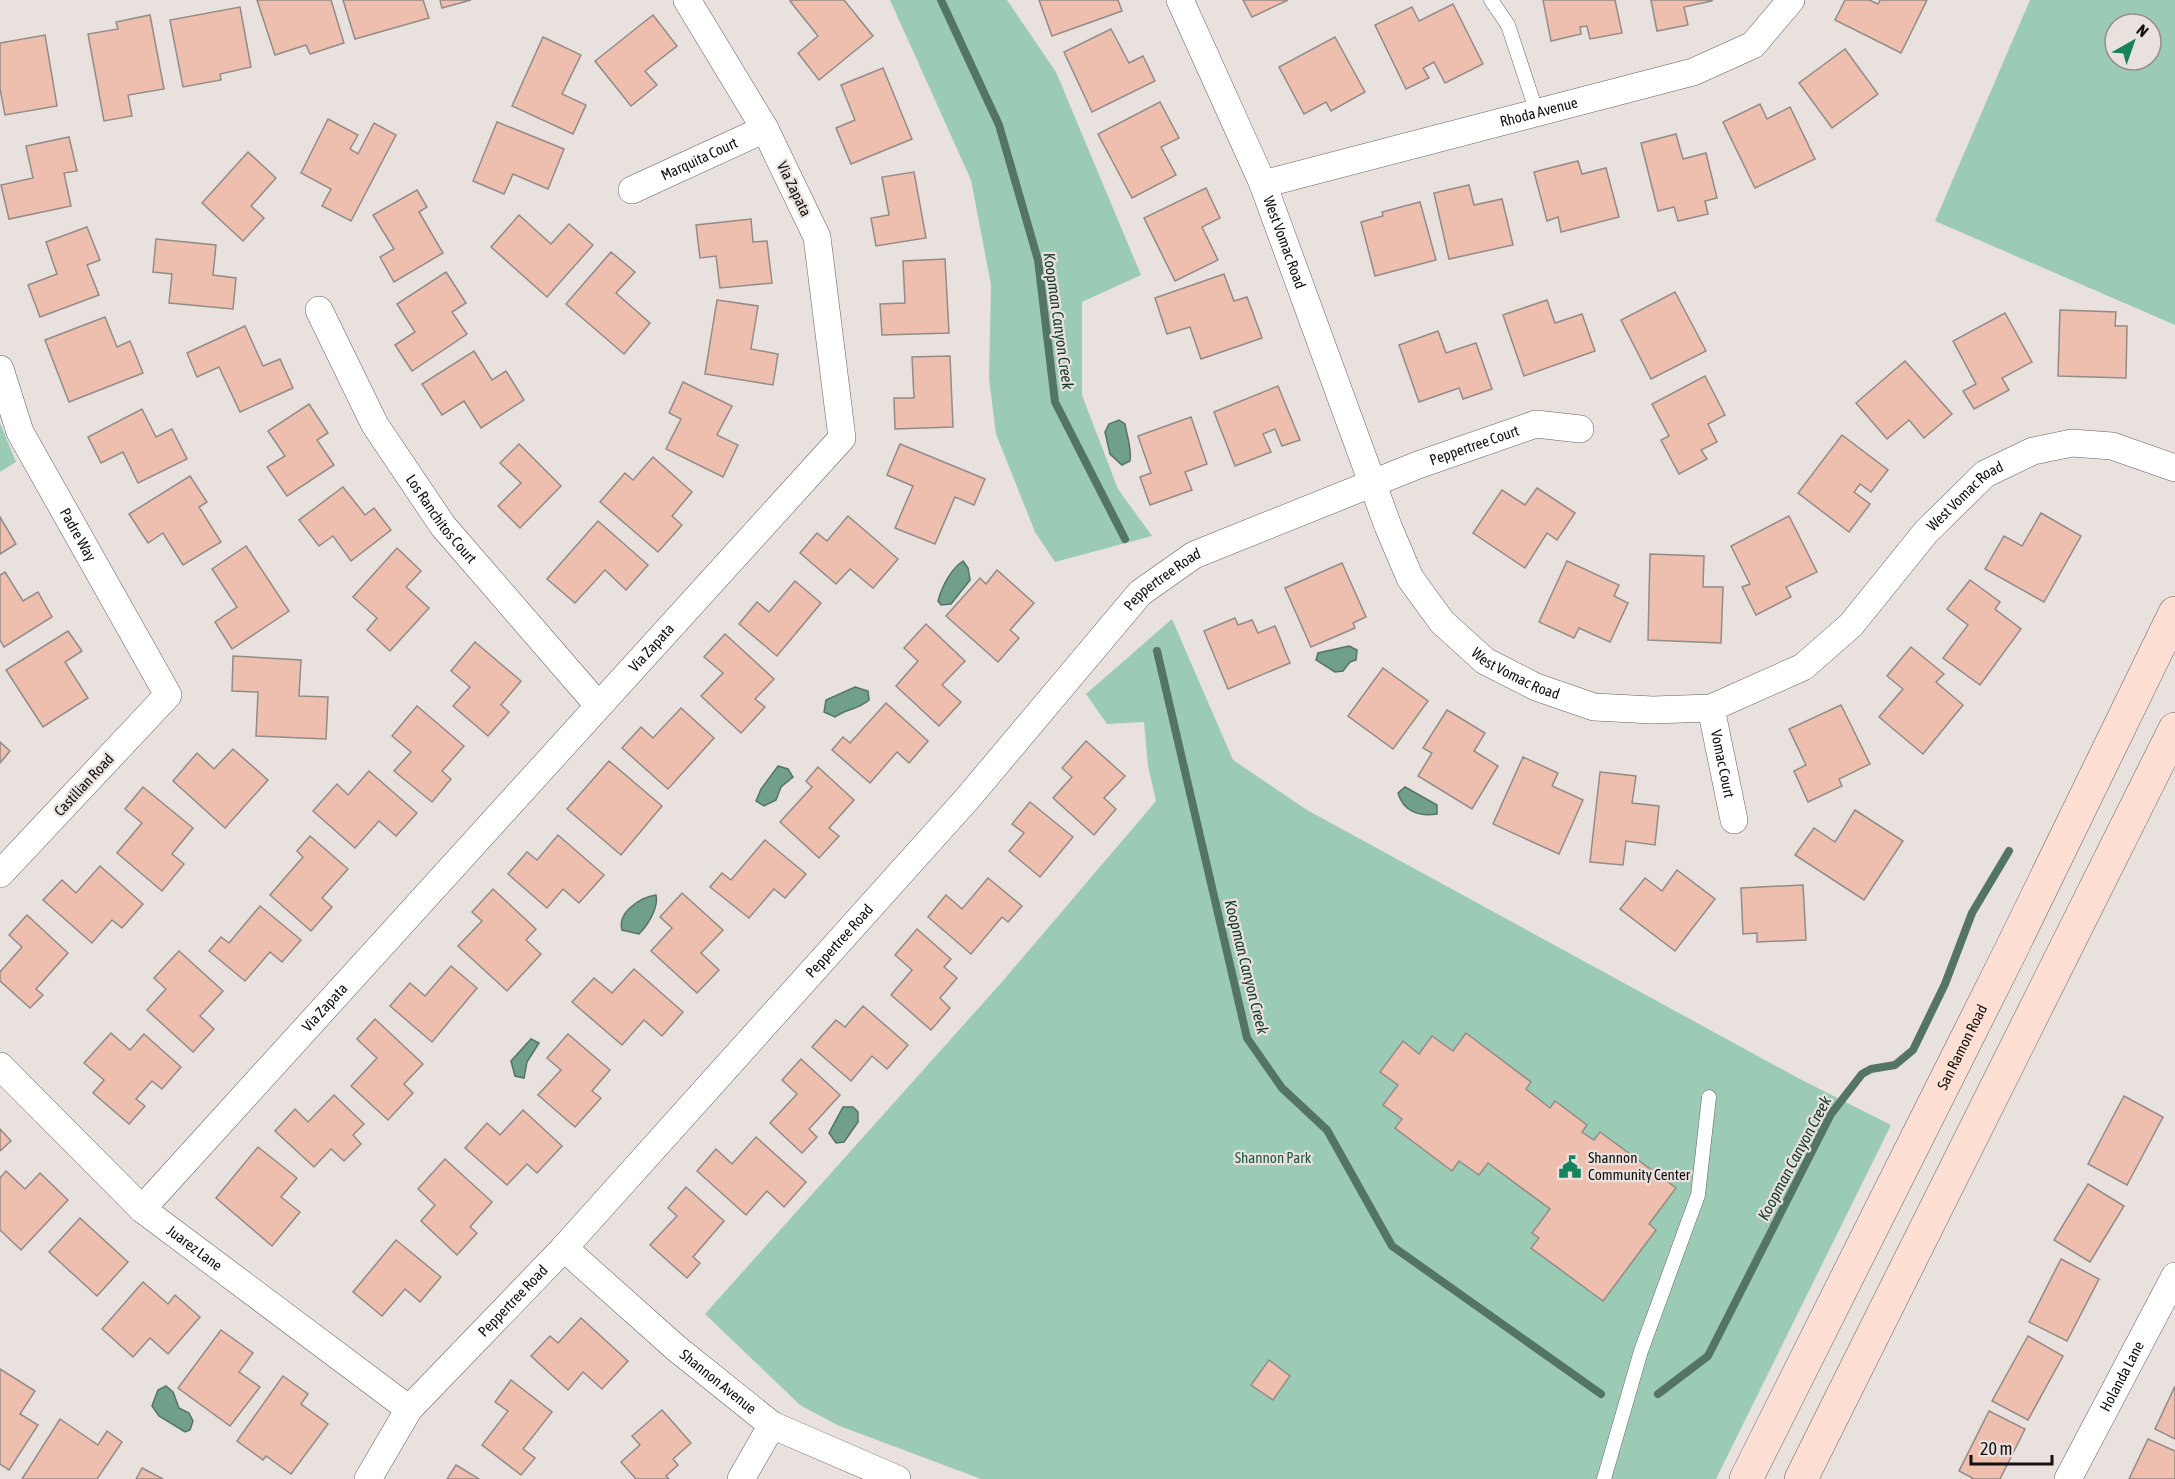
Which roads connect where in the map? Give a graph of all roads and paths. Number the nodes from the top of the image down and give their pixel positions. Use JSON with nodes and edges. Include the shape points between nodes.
{"nodes":[{"id":1,"x":687,"y":0,"type":"edge"},
{"id":2,"x":1180,"y":0,"type":"edge"},
{"id":3,"x":1491,"y":0,"type":"edge"},
{"id":4,"x":1791,"y":0,"type":"edge"},
{"id":5,"x":1538,"y":113,"type":"junction"},
{"id":6,"x":765,"y":129,"type":"junction"},
{"id":7,"x":1263,"y":184,"type":"junction"},
{"id":8,"x":632,"y":190,"type":"dead end"},
{"id":9,"x":319,"y":310,"type":"dead end"},
{"id":10,"x":0,"y":369,"type":"edge"},
{"id":11,"x":1580,"y":429,"type":"dead end"},
{"id":12,"x":2175,"y":468,"type":"edge"},
{"id":13,"x":1372,"y":483,"type":"junction"},
{"id":14,"x":2175,"y":614,"type":"edge"},
{"id":15,"x":168,"y":695,"type":"joint"},
{"id":16,"x":598,"y":705,"type":"junction"},
{"id":17,"x":1711,"y":708,"type":"junction"},
{"id":18,"x":2175,"y":729,"type":"edge"},
{"id":19,"x":1734,"y":820,"type":"dead end"},
{"id":20,"x":0,"y":874,"type":"edge"},
{"id":21,"x":0,"y":1066,"type":"edge"},
{"id":22,"x":1708,"y":1097,"type":"dead end"},
{"id":23,"x":142,"y":1209,"type":"junction"},
{"id":24,"x":564,"y":1248,"type":"junction"},
{"id":25,"x":2175,"y":1276,"type":"edge"},
{"id":26,"x":408,"y":1409,"type":"junction"},
{"id":27,"x":772,"y":1425,"type":"junction"},
{"id":28,"x":368,"y":1479,"type":"edge"},
{"id":29,"x":741,"y":1479,"type":"edge"},
{"id":30,"x":897,"y":1479,"type":"edge"},
{"id":31,"x":1604,"y":1479,"type":"edge"},
{"id":32,"x":1746,"y":1479,"type":"edge"},
{"id":33,"x":1801,"y":1479,"type":"edge"},
{"id":34,"x":2068,"y":1479,"type":"edge"}],
"edges":[{"from":1,"to":6,"type":"street","name":"Via Zapata"},
{"from":2,"to":7,"type":"street","name":"West Vomac Road"},
{"from":3,"to":5,"type":"lane","via":[[1508,25]]},
{"from":4,"to":5,"type":"street","name":"Rhoda Avenue","via":[[1753,45],[1693,72]]},
{"from":5,"to":7,"type":"street","name":"Rhoda Avenue"},
{"from":6,"to":8,"type":"street","name":"Marquita Court"},
{"from":6,"to":16,"type":"street","name":"Via Zapata","via":[[817,237],[842,438]]},
{"from":7,"to":13,"type":"street","name":"West Vomac Road"},
{"from":9,"to":16,"type":"street","name":"Los Ranchitos Court","via":[[375,426],[442,526]]},
{"from":10,"to":15,"type":"street","name":"Padre Way","via":[[20,432]]},
{"from":11,"to":13,"type":"street","name":"Peppertree Court","via":[[1536,424]]},
{"from":12,"to":17,"type":"street","name":"West Vomac Road","via":[[2112,446],[2072,443],[2033,451],[1985,474],[1926,532],[1851,625],[1803,667]]},
{"from":13,"to":17,"type":"street","name":"West Vomac Road","via":[[1410,578],[1442,622],[1485,661],[1536,687],[1594,707]]},
{"from":13,"to":24,"type":"street","name":"Peppertree Road","via":[[1194,555],[1140,593],[967,799]]},
{"from":14,"to":32,"type":"main road","name":"San Ramon Road"},
{"from":15,"to":20,"type":"street","name":"Castilian Road"},
{"from":16,"to":23,"type":"street","name":"Via Zapata"},
{"from":17,"to":19,"type":"street","name":"Vomac Court"},
{"from":18,"to":33,"type":"main road"},
{"from":21,"to":23,"type":"street","name":"Juarez Lane"},
{"from":22,"to":31,"type":"lane","via":[[1698,1195],[1641,1352]]},
{"from":23,"to":26,"type":"street","name":"Juarez Lane"},
{"from":24,"to":26,"type":"street","name":"Peppertree Road"},
{"from":24,"to":27,"type":"street","name":"Shannon Avenue","via":[[676,1348]]},
{"from":25,"to":34,"type":"street","name":"Holanda Lane"},
{"from":26,"to":28,"type":"street","name":"Peppertree Road"},
{"from":27,"to":29,"type":"street"},
{"from":27,"to":30,"type":"street","name":"Shannon Avenue"}]}
